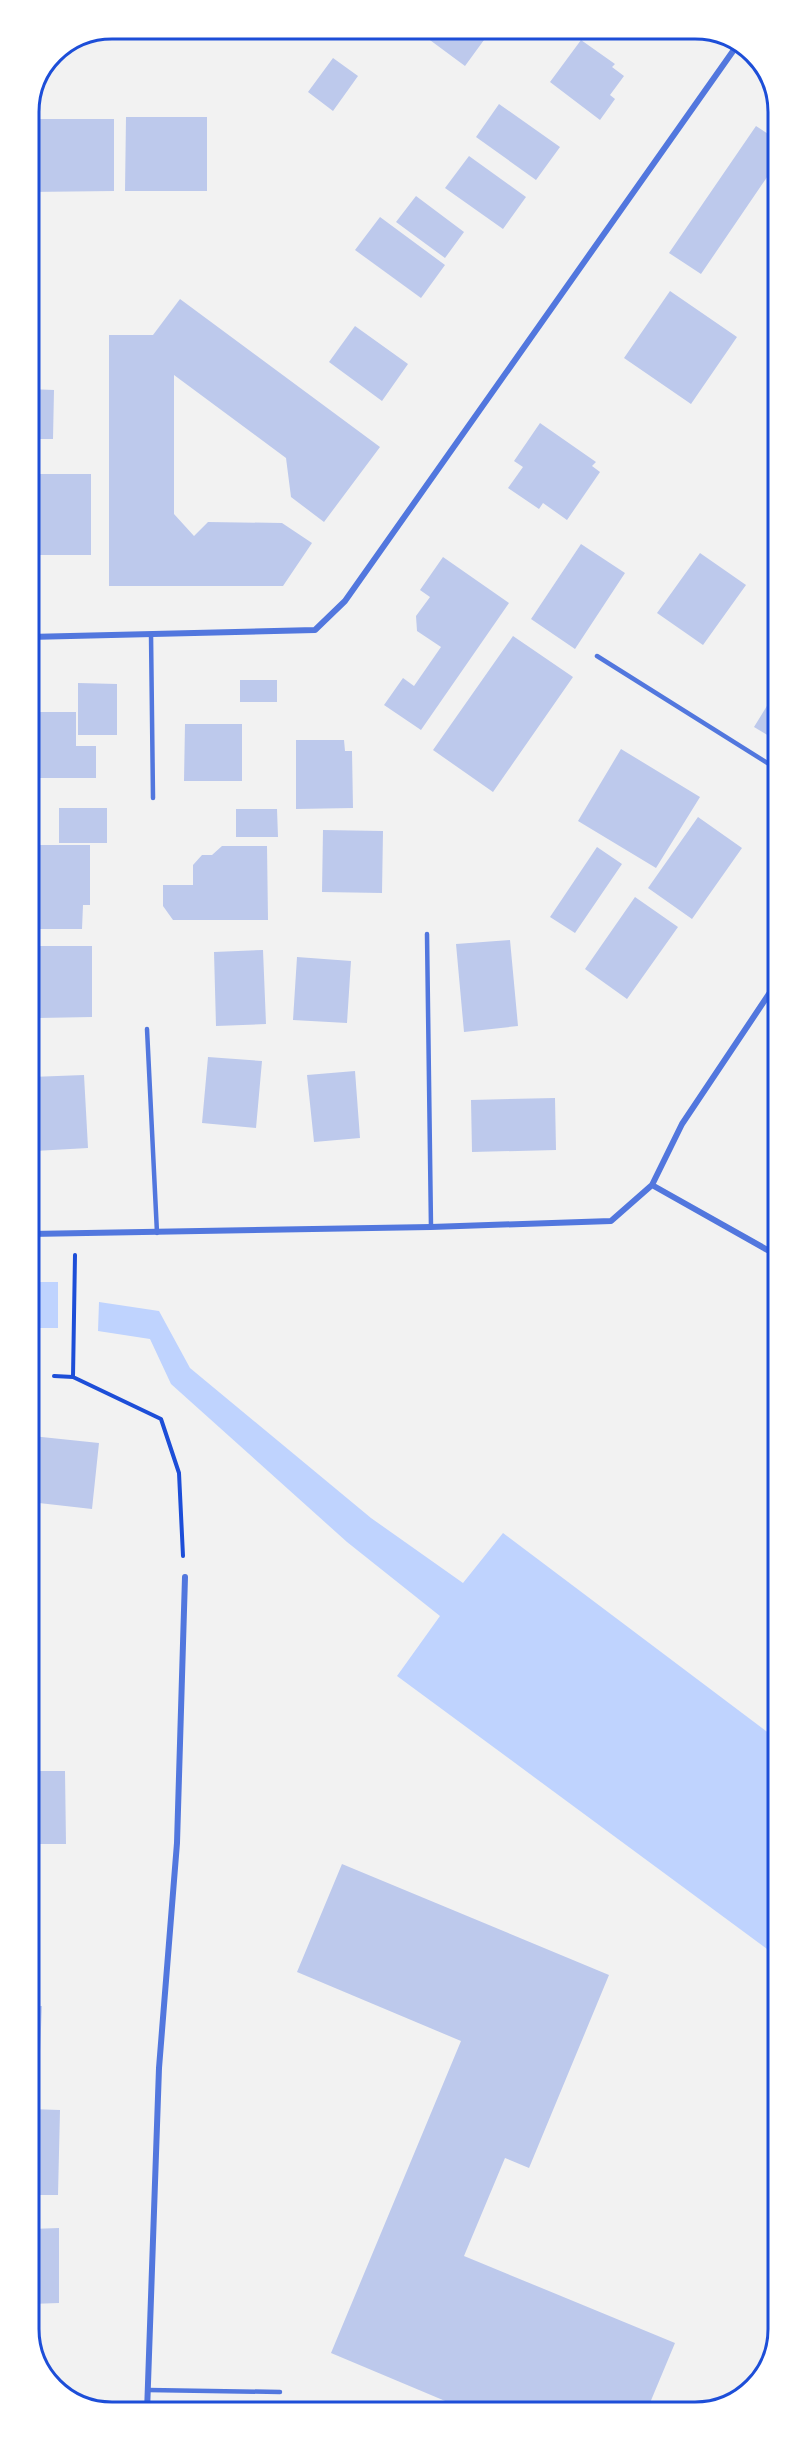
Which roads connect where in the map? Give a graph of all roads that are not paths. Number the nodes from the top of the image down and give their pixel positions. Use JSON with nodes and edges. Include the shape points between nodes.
{"nodes":[{"id":1,"x":734,"y":50,"type":"edge"},
{"id":2,"x":151,"y":634,"type":"junction"},
{"id":3,"x":39,"y":637,"type":"edge"},
{"id":4,"x":597,"y":656,"type":"dead end"},
{"id":5,"x":768,"y":763,"type":"edge"},
{"id":6,"x":153,"y":798,"type":"dead end"},
{"id":7,"x":427,"y":934,"type":"dead end"},
{"id":8,"x":768,"y":995,"type":"edge"},
{"id":9,"x":147,"y":1029,"type":"dead end"},
{"id":10,"x":652,"y":1185,"type":"junction"},
{"id":11,"x":431,"y":1227,"type":"junction"},
{"id":12,"x":157,"y":1233,"type":"junction"},
{"id":13,"x":39,"y":1234,"type":"edge"},
{"id":14,"x":768,"y":1250,"type":"edge"},
{"id":15,"x":185,"y":1577,"type":"road end"},
{"id":16,"x":148,"y":2390,"type":"junction"},
{"id":17,"x":280,"y":2392,"type":"dead end"},
{"id":18,"x":147,"y":2402,"type":"edge"}],
"edges":[{"from":1,"to":2,"type":"street","via":[[345,601],[315,630]]},
{"from":2,"to":3,"type":"street"},
{"from":2,"to":6,"type":"lane"},
{"from":4,"to":5,"type":"lane"},
{"from":7,"to":11,"type":"lane"},
{"from":8,"to":10,"type":"street","via":[[682,1124]]},
{"from":9,"to":12,"type":"lane"},
{"from":10,"to":11,"type":"street","via":[[611,1221]]},
{"from":10,"to":14,"type":"street"},
{"from":11,"to":12,"type":"street"},
{"from":12,"to":13,"type":"street"},
{"from":15,"to":16,"type":"street","via":[[177,1843],[159,2068]]},
{"from":16,"to":17,"type":"lane"},
{"from":16,"to":18,"type":"street"}]}
